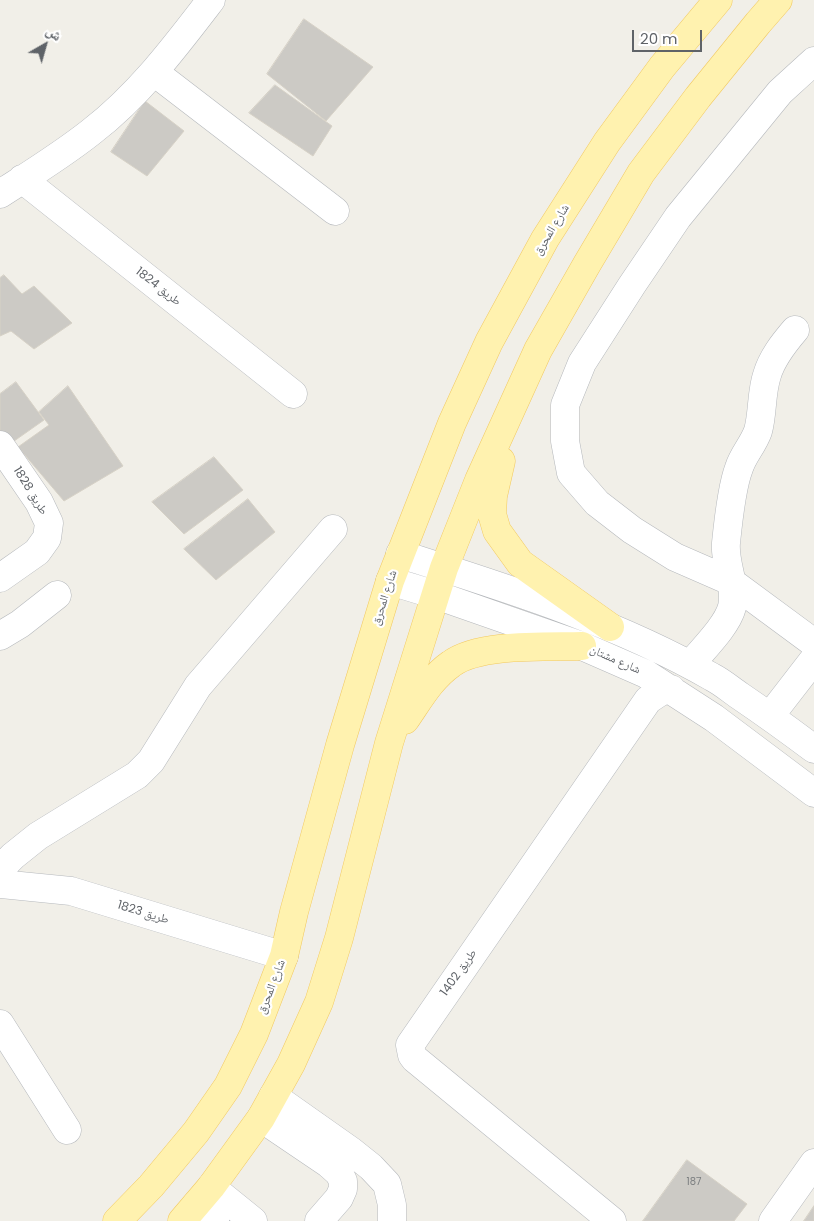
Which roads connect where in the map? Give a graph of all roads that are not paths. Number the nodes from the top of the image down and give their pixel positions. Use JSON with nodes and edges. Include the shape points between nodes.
{"nodes":[{"id":1,"x":211,"y":0,"type":"edge"},
{"id":2,"x":718,"y":0,"type":"edge"},
{"id":3,"x":778,"y":0,"type":"edge"},
{"id":4,"x":814,"y":61,"type":"edge"},
{"id":5,"x":154,"y":72,"type":"junction"},
{"id":6,"x":11,"y":186,"type":"edge"},
{"id":7,"x":335,"y":211,"type":"dead end"},
{"id":8,"x":794,"y":330,"type":"dead end"},
{"id":9,"x":293,"y":394,"type":"dead end"},
{"id":10,"x":515,"y":398,"type":"junction"},
{"id":11,"x":0,"y":445,"type":"edge"},
{"id":12,"x":333,"y":529,"type":"dead end"},
{"id":13,"x":400,"y":554,"type":"junction"},
{"id":14,"x":444,"y":568,"type":"junction"},
{"id":15,"x":0,"y":578,"type":"edge"},
{"id":16,"x":390,"y":581,"type":"junction"},
{"id":17,"x":730,"y":581,"type":"junction"},
{"id":18,"x":436,"y":594,"type":"junction"},
{"id":19,"x":57,"y":595,"type":"dead end"},
{"id":20,"x":610,"y":627,"type":"junction"},
{"id":21,"x":0,"y":636,"type":"edge"},
{"id":22,"x":814,"y":643,"type":"edge"},
{"id":23,"x":582,"y":646,"type":"junction"},
{"id":24,"x":814,"y":659,"type":"edge"},
{"id":25,"x":690,"y":665,"type":"junction"},
{"id":26,"x":671,"y":690,"type":"junction"},
{"id":27,"x":741,"y":696,"type":"junction"},
{"id":28,"x":770,"y":716,"type":"junction"},
{"id":29,"x":714,"y":718,"type":"junction"},
{"id":30,"x":389,"y":743,"type":"junction"},
{"id":31,"x":814,"y":749,"type":"edge"},
{"id":32,"x":814,"y":793,"type":"edge"},
{"id":33,"x":0,"y":869,"type":"edge"},
{"id":34,"x":0,"y":884,"type":"edge"},
{"id":35,"x":284,"y":956,"type":"junction"},
{"id":36,"x":0,"y":1024,"type":"edge"},
{"id":37,"x":267,"y":1107,"type":"junction"},
{"id":38,"x":67,"y":1130,"type":"dead end"},
{"id":39,"x":814,"y":1164,"type":"edge"},
{"id":40,"x":201,"y":1209,"type":"edge"},
{"id":41,"x":116,"y":1221,"type":"edge"},
{"id":42,"x":253,"y":1221,"type":"edge"},
{"id":43,"x":319,"y":1221,"type":"edge"},
{"id":44,"x":392,"y":1221,"type":"edge"},
{"id":45,"x":612,"y":1221,"type":"edge"},
{"id":46,"x":773,"y":1221,"type":"edge"}],
"edges":[{"from":1,"to":5,"type":"street","name":"طريق 1824"},
{"from":2,"to":13,"type":"main road","name":"شارع المحرق","via":[[662,67],[545,239],[489,342],[452,423]]},
{"from":3,"to":10,"type":"main road","via":[[641,173],[538,350]]},
{"from":4,"to":17,"type":"street","via":[[780,92],[678,217],[582,363],[565,405],[565,441],[571,473],[597,503],[675,557]]},
{"from":5,"to":6,"type":"street","name":"طريق 1824","via":[[92,131]]},
{"from":5,"to":7,"type":"street"},
{"from":6,"to":9,"type":"street","name":"طريق 1824"},
{"from":8,"to":17,"type":"street","via":[[781,346],[769,371],[757,432],[738,468],[726,544]]},
{"from":10,"to":14,"type":"main road"},
{"from":10,"to":20,"type":"main road","via":[[493,496],[492,514],[497,531],[520,563]]},
{"from":11,"to":15,"type":"street","name":"طريق 1828","via":[[39,502],[48,523],[47,538],[37,552]]},
{"from":12,"to":33,"type":"street","via":[[198,686],[151,760],[137,775],[38,836]]},
{"from":13,"to":14,"type":"street"},
{"from":13,"to":16,"type":"main road","name":"شارع المحرق"},
{"from":14,"to":18,"type":"main road"},
{"from":14,"to":20,"type":"street"},
{"from":16,"to":18,"type":"street","name":"شارع مشتان"},
{"from":16,"to":35,"type":"main road","name":"شارع المحرق","via":[[340,745]]},
{"from":17,"to":22,"type":"street"},
{"from":17,"to":25,"type":"street","via":[[732,606],[727,619]]},
{"from":18,"to":23,"type":"street","name":"شارع مشتان"},
{"from":18,"to":30,"type":"main road"},
{"from":19,"to":21,"type":"street"},
{"from":20,"to":25,"type":"street"},
{"from":23,"to":26,"type":"street","name":"شارع مشتان","via":[[646,674]]},
{"from":23,"to":30,"type":"main road","via":[[500,648],[452,662],[433,680]]},
{"from":24,"to":28,"type":"street"},
{"from":25,"to":27,"type":"street"},
{"from":26,"to":29,"type":"street","name":"شارع مشتان"},
{"from":26,"to":45,"type":"street","name":"طريق 1402","via":[[660,692],[648,700],[410,1045],[415,1059]]},
{"from":27,"to":28,"type":"street"},
{"from":27,"to":29,"type":"street","via":[[730,714]]},
{"from":28,"to":31,"type":"street"},
{"from":29,"to":32,"type":"street","name":"شارع مشتان"},
{"from":30,"to":37,"type":"main road","via":[[339,938],[319,1002]]},
{"from":34,"to":35,"type":"street","name":"طريق 1823","via":[[71,891]]},
{"from":35,"to":41,"type":"main road","name":"شارع المحرق","via":[[254,1034],[228,1086],[152,1186]]},
{"from":36,"to":38,"type":"street"},
{"from":37,"to":40,"type":"main road"},
{"from":37,"to":43,"type":"street","via":[[339,1173],[343,1181],[344,1189],[339,1198]]},
{"from":37,"to":44,"type":"street","via":[[351,1151],[371,1167],[387,1184]]},
{"from":39,"to":46,"type":"street"},
{"from":40,"to":42,"type":"street"}]}
